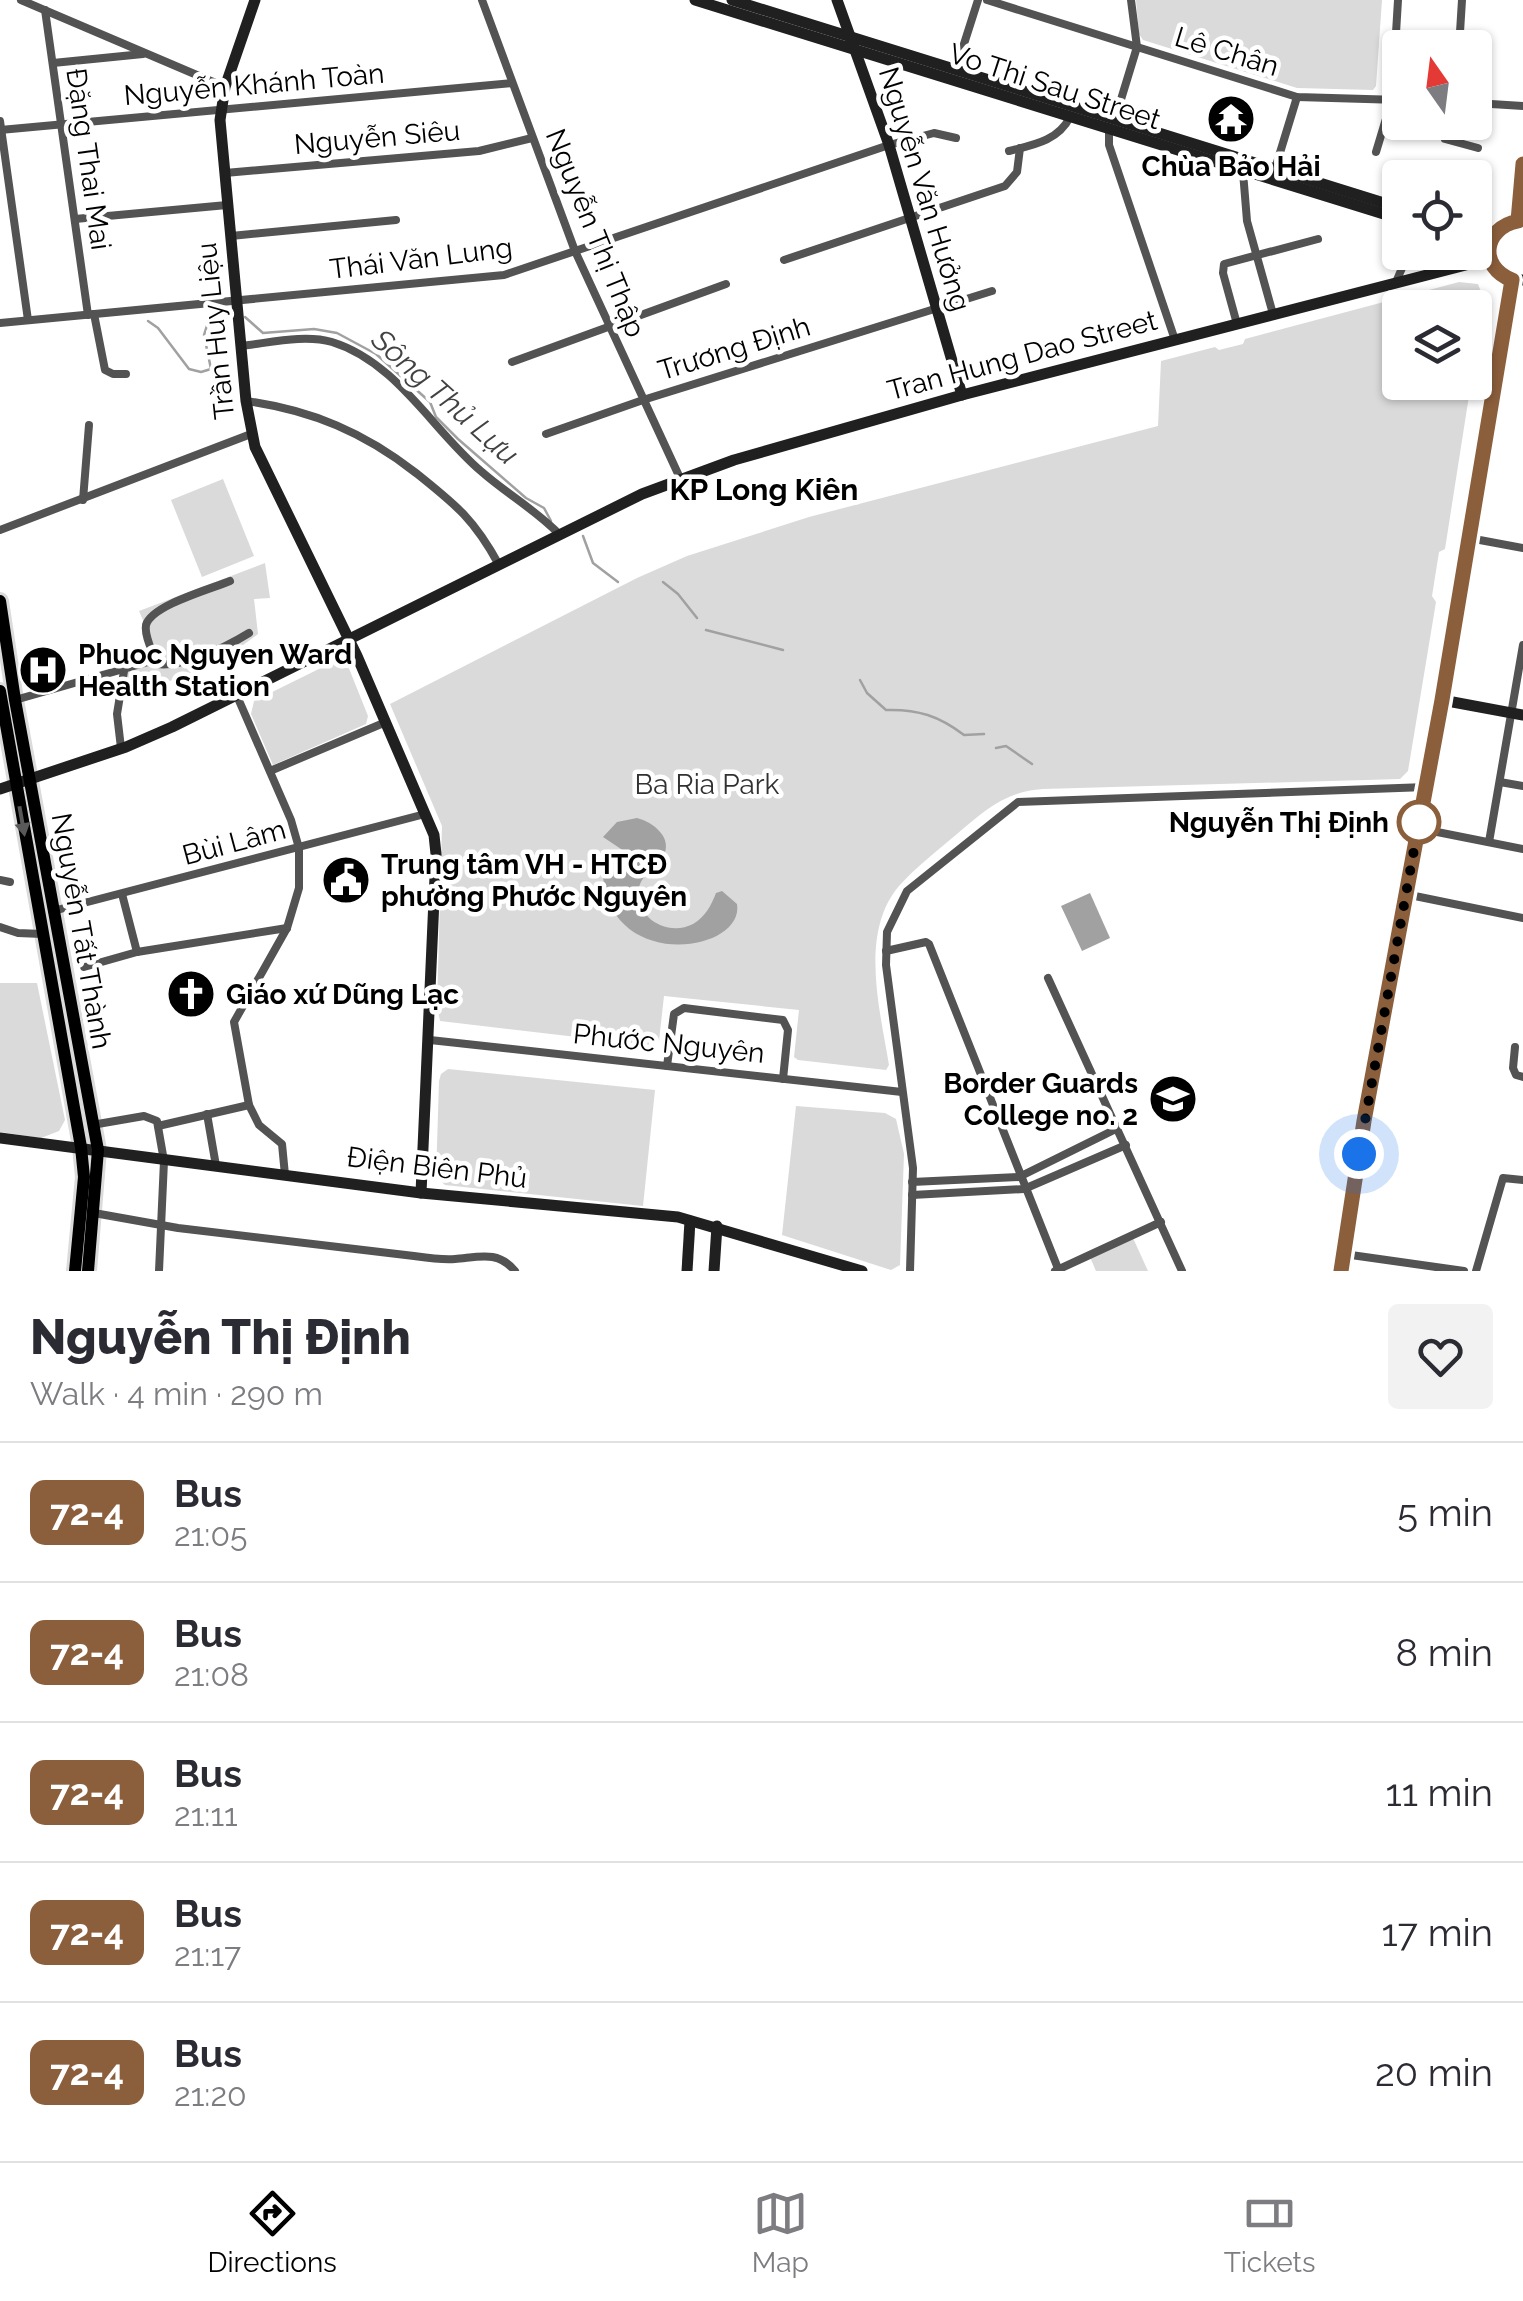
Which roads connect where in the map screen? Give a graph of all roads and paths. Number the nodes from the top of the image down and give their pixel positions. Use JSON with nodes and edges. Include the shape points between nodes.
{"nodes":[{"id":1,"x":20,"y":0,"type":"edge"},
{"id":2,"x":255,"y":0,"type":"edge"},
{"id":3,"x":482,"y":0,"type":"edge"},
{"id":4,"x":694,"y":0,"type":"edge"},
{"id":5,"x":732,"y":0,"type":"edge"},
{"id":6,"x":837,"y":0,"type":"edge"},
{"id":7,"x":978,"y":0,"type":"edge"},
{"id":8,"x":987,"y":0,"type":"edge"},
{"id":9,"x":1131,"y":0,"type":"edge"},
{"id":10,"x":1398,"y":0,"type":"edge"},
{"id":11,"x":1462,"y":0,"type":"edge"},
{"id":12,"x":45,"y":10,"type":"junction"},
{"id":13,"x":1397,"y":30,"type":"edge"},
{"id":14,"x":1460,"y":30,"type":"edge"},
{"id":15,"x":852,"y":42,"type":"junction"},
{"id":16,"x":1137,"y":46,"type":"junction"},
{"id":17,"x":145,"y":53,"type":"junction"},
{"id":18,"x":53,"y":64,"type":"junction"},
{"id":19,"x":956,"y":69,"type":"junction"},
{"id":20,"x":512,"y":83,"type":"junction"},
{"id":21,"x":225,"y":88,"type":"junction"},
{"id":22,"x":1298,"y":96,"type":"junction"},
{"id":23,"x":1382,"y":99,"type":"edge"},
{"id":24,"x":1492,"y":104,"type":"edge"},
{"id":25,"x":1523,"y":106,"type":"edge"},
{"id":26,"x":220,"y":111,"type":"junction"},
{"id":27,"x":1070,"y":117,"type":"junction"},
{"id":28,"x":0,"y":121,"type":"edge"},
{"id":29,"x":62,"y":124,"type":"junction"},
{"id":30,"x":1112,"y":124,"type":"junction"},
{"id":31,"x":1,"y":130,"type":"edge"},
{"id":32,"x":1382,"y":136,"type":"edge"},
{"id":33,"x":532,"y":138,"type":"junction"},
{"id":34,"x":956,"y":138,"type":"dead end"},
{"id":35,"x":1448,"y":140,"type":"edge"},
{"id":36,"x":889,"y":146,"type":"junction"},
{"id":37,"x":1020,"y":148,"type":"junction"},
{"id":38,"x":1478,"y":148,"type":"dead end"},
{"id":39,"x":1009,"y":151,"type":"dead end"},
{"id":40,"x":1376,"y":152,"type":"dead end"},
{"id":41,"x":1523,"y":164,"type":"edge"},
{"id":42,"x":1275,"y":169,"type":"junction"},
{"id":43,"x":1243,"y":172,"type":"junction"},
{"id":44,"x":225,"y":173,"type":"junction"},
{"id":45,"x":1382,"y":202,"type":"edge"},
{"id":46,"x":227,"y":206,"type":"junction"},
{"id":47,"x":1382,"y":214,"type":"edge"},
{"id":48,"x":911,"y":218,"type":"junction"},
{"id":49,"x":75,"y":219,"type":"junction"},
{"id":50,"x":396,"y":220,"type":"dead end"},
{"id":51,"x":1520,"y":222,"type":"edge"},
{"id":52,"x":231,"y":236,"type":"junction"},
{"id":53,"x":1318,"y":239,"type":"dead end"},
{"id":54,"x":1492,"y":240,"type":"edge"},
{"id":55,"x":575,"y":250,"type":"junction"},
{"id":56,"x":1255,"y":255,"type":"junction"},
{"id":57,"x":784,"y":260,"type":"dead end"},
{"id":58,"x":1492,"y":264,"type":"edge"},
{"id":59,"x":1401,"y":270,"type":"edge"},
{"id":60,"x":1427,"y":270,"type":"edge"},
{"id":61,"x":1518,"y":280,"type":"edge"},
{"id":62,"x":1396,"y":282,"type":"junction"},
{"id":63,"x":726,"y":284,"type":"dead end"},
{"id":64,"x":992,"y":291,"type":"dead end"},
{"id":65,"x":236,"y":301,"type":"junction"},
{"id":66,"x":937,"y":310,"type":"junction"},
{"id":67,"x":1272,"y":314,"type":"junction"},
{"id":68,"x":91,"y":315,"type":"junction"},
{"id":69,"x":28,"y":320,"type":"junction"},
{"id":70,"x":0,"y":323,"type":"edge"},
{"id":71,"x":1236,"y":324,"type":"junction"},
{"id":72,"x":609,"y":326,"type":"junction"},
{"id":73,"x":1175,"y":340,"type":"junction"},
{"id":74,"x":240,"y":346,"type":"junction"},
{"id":75,"x":512,"y":362,"type":"dead end"},
{"id":76,"x":126,"y":374,"type":"dead end"},
{"id":77,"x":962,"y":395,"type":"junction"},
{"id":78,"x":643,"y":400,"type":"junction"},
{"id":79,"x":246,"y":402,"type":"junction"},
{"id":80,"x":89,"y":425,"type":"dead end"},
{"id":81,"x":251,"y":434,"type":"junction"},
{"id":82,"x":546,"y":434,"type":"dead end"},
{"id":83,"x":680,"y":478,"type":"junction"},
{"id":84,"x":83,"y":500,"type":"junction"},
{"id":85,"x":0,"y":530,"type":"edge"},
{"id":86,"x":560,"y":534,"type":"junction"},
{"id":87,"x":1469,"y":538,"type":"junction"},
{"id":88,"x":1523,"y":548,"type":"edge"},
{"id":89,"x":499,"y":565,"type":"junction"},
{"id":90,"x":230,"y":581,"type":"dead end"},
{"id":91,"x":0,"y":602,"type":"edge"},
{"id":92,"x":249,"y":633,"type":"dead end"},
{"id":93,"x":349,"y":641,"type":"junction"},
{"id":94,"x":1523,"y":644,"type":"edge"},
{"id":95,"x":148,"y":662,"type":"junction"},
{"id":96,"x":124,"y":671,"type":"junction"},
{"id":97,"x":0,"y":691,"type":"edge"},
{"id":98,"x":238,"y":696,"type":"junction"},
{"id":99,"x":15,"y":700,"type":"junction"},
{"id":100,"x":1442,"y":700,"type":"junction"},
{"id":101,"x":1518,"y":714,"type":"edge"},
{"id":102,"x":386,"y":722,"type":"junction"},
{"id":103,"x":122,"y":748,"type":"junction"},
{"id":104,"x":270,"y":771,"type":"junction"},
{"id":105,"x":30,"y":781,"type":"junction"},
{"id":106,"x":1500,"y":782,"type":"junction"},
{"id":107,"x":15,"y":785,"type":"junction"},
{"id":108,"x":1523,"y":786,"type":"edge"},
{"id":109,"x":1426,"y":787,"type":"junction"},
{"id":110,"x":0,"y":790,"type":"edge"},
{"id":111,"x":425,"y":814,"type":"junction"},
{"id":112,"x":1418,"y":828,"type":"junction"},
{"id":113,"x":1489,"y":842,"type":"junction"},
{"id":114,"x":300,"y":848,"type":"junction"},
{"id":115,"x":1523,"y":849,"type":"edge"},
{"id":116,"x":122,"y":894,"type":"junction"},
{"id":117,"x":1405,"y":894,"type":"junction"},
{"id":118,"x":52,"y":911,"type":"junction"},
{"id":119,"x":1523,"y":918,"type":"edge"},
{"id":120,"x":0,"y":926,"type":"edge"},
{"id":121,"x":287,"y":928,"type":"junction"},
{"id":122,"x":42,"y":934,"type":"junction"},
{"id":123,"x":886,"y":951,"type":"junction"},
{"id":124,"x":137,"y":952,"type":"junction"},
{"id":125,"x":84,"y":967,"type":"dead end"},
{"id":126,"x":1048,"y":978,"type":"dead end"},
{"id":127,"x":430,"y":1040,"type":"junction"},
{"id":128,"x":1515,"y":1047,"type":"dead end"},
{"id":129,"x":667,"y":1066,"type":"junction"},
{"id":130,"x":1523,"y":1077,"type":"edge"},
{"id":131,"x":783,"y":1079,"type":"junction"},
{"id":132,"x":902,"y":1092,"type":"junction"},
{"id":133,"x":249,"y":1105,"type":"junction"},
{"id":134,"x":208,"y":1114,"type":"junction"},
{"id":135,"x":92,"y":1125,"type":"junction"},
{"id":136,"x":158,"y":1126,"type":"junction"},
{"id":137,"x":1118,"y":1128,"type":"junction"},
{"id":138,"x":0,"y":1138,"type":"edge"},
{"id":139,"x":1126,"y":1146,"type":"junction"},
{"id":140,"x":80,"y":1148,"type":"junction"},
{"id":141,"x":98,"y":1150,"type":"junction"},
{"id":142,"x":164,"y":1161,"type":"junction"},
{"id":143,"x":216,"y":1166,"type":"junction"},
{"id":144,"x":285,"y":1174,"type":"junction"},
{"id":145,"x":1019,"y":1177,"type":"junction"},
{"id":146,"x":1523,"y":1180,"type":"edge"},
{"id":147,"x":912,"y":1182,"type":"junction"},
{"id":148,"x":1024,"y":1190,"type":"junction"},
{"id":149,"x":421,"y":1193,"type":"junction"},
{"id":150,"x":912,"y":1195,"type":"junction"},
{"id":151,"x":94,"y":1213,"type":"junction"},
{"id":152,"x":690,"y":1221,"type":"junction"},
{"id":153,"x":1161,"y":1222,"type":"junction"},
{"id":154,"x":161,"y":1225,"type":"junction"},
{"id":155,"x":717,"y":1226,"type":"junction"},
{"id":156,"x":1344,"y":1254,"type":"junction"},
{"id":157,"x":1396,"y":1266,"type":"edge"},
{"id":158,"x":75,"y":1271,"type":"edge"},
{"id":159,"x":88,"y":1271,"type":"edge"},
{"id":160,"x":159,"y":1271,"type":"edge"},
{"id":161,"x":515,"y":1271,"type":"edge"},
{"id":162,"x":687,"y":1271,"type":"edge"},
{"id":163,"x":714,"y":1271,"type":"edge"},
{"id":164,"x":862,"y":1271,"type":"edge"},
{"id":165,"x":910,"y":1271,"type":"edge"},
{"id":166,"x":1058,"y":1271,"type":"edge"},
{"id":167,"x":1182,"y":1271,"type":"edge"},
{"id":168,"x":1342,"y":1271,"type":"edge"},
{"id":169,"x":1464,"y":1271,"type":"edge"},
{"id":170,"x":1476,"y":1271,"type":"edge"}],
"edges":[{"from":1,"to":12,"type":"street"},
{"from":2,"to":21,"type":"street","name":"Trần Huy Liệu"},
{"from":3,"to":20,"type":"street","name":"Nguyễn Thị Thập"},
{"from":4,"to":15,"type":"street","name":"Vo Thi Sau Street"},
{"from":5,"to":15,"type":"street","name":"Vo Thi Sau Street"},
{"from":6,"to":15,"type":"street","name":"Nguyễn Văn Hưởng"},
{"from":7,"to":19,"type":"street"},
{"from":8,"to":16,"type":"street","name":"Lê Chân"},
{"from":9,"to":16,"type":"street"},
{"from":10,"to":13,"type":"street"},
{"from":11,"to":14,"type":"street"},
{"from":12,"to":17,"type":"street"},
{"from":12,"to":18,"type":"street","name":"Đặng Thai Mai"},
{"from":15,"to":19,"type":"street","name":"Vo Thi Sau Street"},
{"from":15,"to":27,"type":"street","name":"Vo Thi Sau Street"},
{"from":15,"to":36,"type":"street","name":"Nguyễn Văn Hưởng"},
{"from":16,"to":22,"type":"street","name":"Lê Chân"},
{"from":16,"to":30,"type":"street"},
{"from":17,"to":18,"type":"street"},
{"from":17,"to":21,"type":"street"},
{"from":18,"to":29,"type":"street","name":"Đặng Thai Mai"},
{"from":19,"to":30,"type":"street","name":"Vo Thi Sau Street"},
{"from":20,"to":26,"type":"street","name":"Nguyễn Khánh Toàn"},
{"from":20,"to":33,"type":"street","name":"Nguyễn Thị Thập"},
{"from":21,"to":26,"type":"street","name":"Trần Huy Liệu"},
{"from":22,"to":23,"type":"street","name":"Lê Chân"},
{"from":22,"to":42,"type":"street"},
{"from":24,"to":25,"type":"street"},
{"from":26,"to":29,"type":"street","name":"Nguyễn Khánh Toàn"},
{"from":26,"to":44,"type":"street","name":"Trần Huy Liệu"},
{"from":27,"to":30,"type":"street","name":"Vo Thi Sau Street"},
{"from":27,"to":37,"type":"street","via":[[1052,138]]},
{"from":28,"to":31,"type":"street"},
{"from":29,"to":31,"type":"street","name":"Nguyễn Khánh Toàn"},
{"from":29,"to":49,"type":"street","name":"Đặng Thai Mai"},
{"from":30,"to":42,"type":"street","name":"Vo Thi Sau Street"},
{"from":30,"to":43,"type":"street","name":"Vo Thi Sau Street"},
{"from":30,"to":73,"type":"street","via":[[1109,145]]},
{"from":31,"to":69,"type":"street"},
{"from":32,"to":40,"type":"street"},
{"from":33,"to":44,"type":"street","name":"Nguyễn Siêu","via":[[479,151]]},
{"from":33,"to":55,"type":"street","name":"Nguyễn Thị Thập"},
{"from":34,"to":36,"type":"street","name":"Thái Văn Lung","via":[[934,133]]},
{"from":35,"to":38,"type":"street"},
{"from":36,"to":48,"type":"street","name":"Nguyễn Văn Hưởng"},
{"from":36,"to":55,"type":"street","name":"Thái Văn Lung"},
{"from":37,"to":39,"type":"street"},
{"from":37,"to":48,"type":"street","via":[[1006,186]]},
{"from":41,"to":51,"type":"street"},
{"from":42,"to":45,"type":"street","name":"Vo Thi Sau Street"},
{"from":43,"to":47,"type":"street","name":"Vo Thi Sau Street"},
{"from":43,"to":56,"type":"street"},
{"from":44,"to":46,"type":"street","name":"Trần Huy Liệu"},
{"from":46,"to":49,"type":"street"},
{"from":46,"to":52,"type":"street","name":"Trần Huy Liệu"},
{"from":48,"to":57,"type":"street"},
{"from":48,"to":66,"type":"street","name":"Nguyễn Văn Hưởng"},
{"from":49,"to":68,"type":"street","name":"Đặng Thai Mai"},
{"from":50,"to":52,"type":"street"},
{"from":51,"to":54,"type":"street","name":"Tran Hung Dao Street","via":[[1506,224]]},
{"from":52,"to":65,"type":"street","name":"Trần Huy Liệu"},
{"from":53,"to":56,"type":"street"},
{"from":55,"to":65,"type":"street","name":"Thái Văn Lung","via":[[489,277]]},
{"from":55,"to":72,"type":"street","name":"Nguyễn Thị Thập"},
{"from":56,"to":67,"type":"street"},
{"from":56,"to":71,"type":"street","via":[[1222,268]]},
{"from":58,"to":61,"type":"street"},
{"from":59,"to":62,"type":"street"},
{"from":60,"to":62,"type":"street","name":"Tran Hung Dao Street"},
{"from":61,"to":87,"type":"street"},
{"from":62,"to":67,"type":"street","name":"Tran Hung Dao Street"},
{"from":63,"to":72,"type":"street"},
{"from":64,"to":66,"type":"street","name":"Trương Định"},
{"from":65,"to":68,"type":"street","name":"Thái Văn Lung"},
{"from":65,"to":74,"type":"street","name":"Trần Huy Liệu"},
{"from":66,"to":77,"type":"street","name":"Nguyễn Văn Hưởng"},
{"from":66,"to":78,"type":"street","name":"Trương Định"},
{"from":67,"to":71,"type":"street","name":"Tran Hung Dao Street"},
{"from":68,"to":69,"type":"street","name":"Thái Văn Lung"},
{"from":68,"to":76,"type":"street","name":"Đặng Thai Mai","via":[[104,370]]},
{"from":69,"to":70,"type":"street","name":"Thái Văn Lung"},
{"from":71,"to":73,"type":"street","name":"Tran Hung Dao Street"},
{"from":72,"to":75,"type":"street"},
{"from":72,"to":78,"type":"street","name":"Nguyễn Thị Thập"},
{"from":73,"to":77,"type":"street","name":"Tran Hung Dao Street"},
{"from":74,"to":79,"type":"street","name":"Trần Huy Liệu"},
{"from":74,"to":86,"type":"street","via":[[306,340],[348,348]]},
{"from":77,"to":83,"type":"street","name":"Tran Hung Dao Street"},
{"from":78,"to":82,"type":"street","name":"Trương Định"},
{"from":78,"to":83,"type":"street","name":"Nguyễn Thị Thập"},
{"from":79,"to":81,"type":"street","name":"Trần Huy Liệu"},
{"from":79,"to":89,"type":"street","via":[[324,419],[376,443],[455,502]]},
{"from":80,"to":84,"type":"street"},
{"from":81,"to":84,"type":"street"},
{"from":81,"to":93,"type":"street","name":"Trần Huy Liệu"},
{"from":83,"to":86,"type":"street","name":"Tran Hung Dao Street"},
{"from":84,"to":85,"type":"street"},
{"from":86,"to":89,"type":"street"},
{"from":87,"to":88,"type":"street"},
{"from":87,"to":100,"type":"street"},
{"from":89,"to":93,"type":"street"},
{"from":90,"to":95,"type":"street","via":[[151,616]]},
{"from":91,"to":99,"type":"main road","name":"Nguyễn Tất Thành"},
{"from":92,"to":95,"type":"street","via":[[204,655]]},
{"from":93,"to":98,"type":"street"},
{"from":93,"to":102,"type":"street","name":"Trần Huy Liệu"},
{"from":94,"to":101,"type":"street"},
{"from":95,"to":96,"type":"street"},
{"from":96,"to":99,"type":"street"},
{"from":96,"to":103,"type":"street","via":[[117,714]]},
{"from":97,"to":107,"type":"main road","name":"Nguyễn Tất Thành"},
{"from":98,"to":103,"type":"street"},
{"from":98,"to":104,"type":"street"},
{"from":99,"to":105,"type":"main road","name":"Nguyễn Tất Thành"},
{"from":100,"to":101,"type":"street"},
{"from":100,"to":109,"type":"street"},
{"from":101,"to":106,"type":"street"},
{"from":102,"to":104,"type":"street"},
{"from":102,"to":111,"type":"street","name":"Trần Huy Liệu"},
{"from":103,"to":105,"type":"street"},
{"from":104,"to":114,"type":"street"},
{"from":105,"to":107,"type":"street"},
{"from":105,"to":118,"type":"main road","name":"Nguyễn Tất Thành"},
{"from":106,"to":108,"type":"street"},
{"from":106,"to":113,"type":"street"},
{"from":107,"to":110,"type":"street"},
{"from":107,"to":122,"type":"main road","name":"Nguyễn Tất Thành","one_way":true},
{"from":109,"to":112,"type":"street"},
{"from":109,"to":123,"type":"street","via":[[1018,802],[906,891],[887,932]]},
{"from":111,"to":114,"type":"street","name":"Bùi Lâm"},
{"from":111,"to":127,"type":"street","name":"Trần Huy Liệu","via":[[436,854]]},
{"from":112,"to":113,"type":"street"},
{"from":112,"to":117,"type":"street"},
{"from":113,"to":115,"type":"street"},
{"from":114,"to":116,"type":"street","name":"Bùi Lâm"},
{"from":114,"to":121,"type":"street","via":[[299,888]]},
{"from":116,"to":118,"type":"street","name":"Bùi Lâm"},
{"from":116,"to":124,"type":"street"},
{"from":117,"to":119,"type":"street"},
{"from":117,"to":156,"type":"street"},
{"from":118,"to":135,"type":"main road","name":"Nguyễn Tất Thành"},
{"from":120,"to":122,"type":"street"},
{"from":121,"to":124,"type":"street"},
{"from":121,"to":133,"type":"street","via":[[234,1022]]},
{"from":122,"to":140,"type":"main road","name":"Nguyễn Tất Thành"},
{"from":123,"to":132,"type":"street"},
{"from":123,"to":145,"type":"street","via":[[930,944]]},
{"from":124,"to":125,"type":"street"},
{"from":126,"to":137,"type":"street"},
{"from":127,"to":129,"type":"street","name":"Phước Nguyên"},
{"from":127,"to":149,"type":"street","name":"Trần Huy Liệu"},
{"from":128,"to":130,"type":"street","via":[[1513,1068]]},
{"from":129,"to":131,"type":"street","name":"Phước Nguyên"},
{"from":129,"to":131,"type":"street","via":[[677,1010],[717,1012],[783,1020]]},
{"from":131,"to":132,"type":"street","name":"Phước Nguyên"},
{"from":132,"to":147,"type":"street"},
{"from":133,"to":134,"type":"street"},
{"from":133,"to":144,"type":"street","via":[[260,1126],[282,1144]]},
{"from":134,"to":136,"type":"street"},
{"from":134,"to":143,"type":"street"},
{"from":135,"to":136,"type":"street","via":[[148,1116]]},
{"from":135,"to":141,"type":"main road","name":"Nguyễn Tất Thành"},
{"from":136,"to":142,"type":"street"},
{"from":137,"to":139,"type":"street"},
{"from":137,"to":145,"type":"street"},
{"from":138,"to":140,"type":"street","name":"Điện Biên Phủ"},
{"from":139,"to":148,"type":"street"},
{"from":139,"to":153,"type":"street"},
{"from":140,"to":141,"type":"street","name":"Điện Biên Phủ"},
{"from":140,"to":158,"type":"main road","name":"Nguyễn Tất Thành","via":[[84,1177]]},
{"from":141,"to":142,"type":"street","name":"Điện Biên Phủ"},
{"from":141,"to":151,"type":"main road","name":"Nguyễn Tất Thành"},
{"from":142,"to":143,"type":"street","name":"Điện Biên Phủ"},
{"from":142,"to":154,"type":"street"},
{"from":143,"to":144,"type":"street","name":"Điện Biên Phủ"},
{"from":144,"to":149,"type":"street","name":"Điện Biên Phủ"},
{"from":145,"to":147,"type":"street"},
{"from":145,"to":148,"type":"street"},
{"from":146,"to":170,"type":"street","via":[[1503,1178]]},
{"from":147,"to":150,"type":"street"},
{"from":148,"to":150,"type":"street"},
{"from":148,"to":166,"type":"street"},
{"from":149,"to":152,"type":"street","name":"Điện Biên Phủ"},
{"from":150,"to":165,"type":"street"},
{"from":151,"to":154,"type":"street"},
{"from":151,"to":159,"type":"main road","name":"Nguyễn Tất Thành"},
{"from":152,"to":155,"type":"street","name":"Điện Biên Phủ"},
{"from":152,"to":162,"type":"street"},
{"from":153,"to":166,"type":"street"},
{"from":153,"to":167,"type":"street"},
{"from":154,"to":160,"type":"street"},
{"from":154,"to":161,"type":"street","via":[[428,1258],[494,1256]]},
{"from":155,"to":163,"type":"street"},
{"from":155,"to":164,"type":"street","name":"Điện Biên Phủ"},
{"from":156,"to":157,"type":"street"},
{"from":156,"to":168,"type":"street"},
{"from":157,"to":169,"type":"street"}]}
